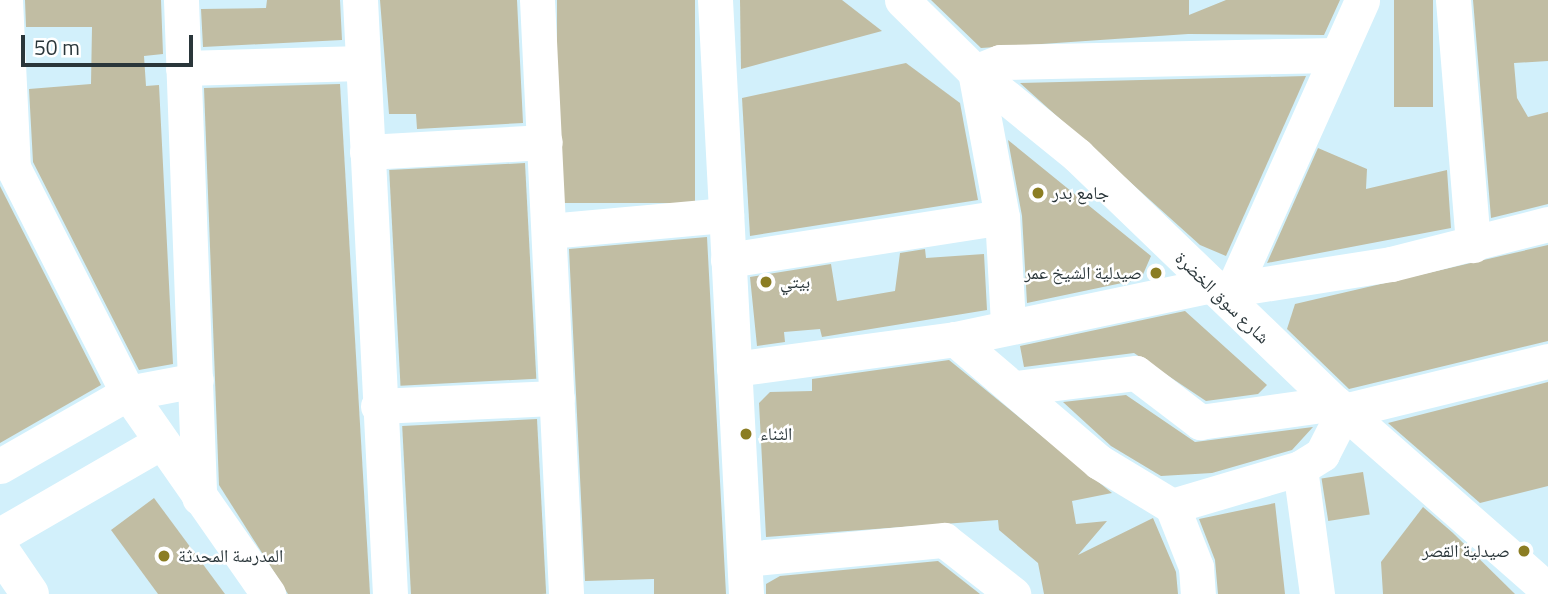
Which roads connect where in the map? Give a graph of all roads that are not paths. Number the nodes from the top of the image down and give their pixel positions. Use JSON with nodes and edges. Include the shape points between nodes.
{"nodes":[{"id":1,"x":5,"y":0,"type":"edge"},
{"id":2,"x":181,"y":0,"type":"edge"},
{"id":3,"x":360,"y":0,"type":"edge"},
{"id":4,"x":537,"y":0,"type":"edge"},
{"id":5,"x":715,"y":0,"type":"edge"},
{"id":6,"x":902,"y":0,"type":"edge"},
{"id":7,"x":1362,"y":0,"type":"edge"},
{"id":8,"x":1453,"y":0,"type":"edge"},
{"id":9,"x":1336,"y":55,"type":"junction"},
{"id":10,"x":362,"y":63,"type":"junction"},
{"id":11,"x":183,"y":68,"type":"junction"},
{"id":12,"x":975,"y":72,"type":"junction"},
{"id":13,"x":0,"y":142,"type":"edge"},
{"id":14,"x":545,"y":142,"type":"junction"},
{"id":15,"x":367,"y":152,"type":"junction"},
{"id":16,"x":13,"y":174,"type":"junction"},
{"id":17,"x":726,"y":215,"type":"junction"},
{"id":18,"x":1002,"y":217,"type":"junction"},
{"id":19,"x":1548,"y":224,"type":"edge"},
{"id":20,"x":549,"y":231,"type":"junction"},
{"id":21,"x":1473,"y":245,"type":"junction"},
{"id":22,"x":728,"y":260,"type":"junction"},
{"id":23,"x":1220,"y":288,"type":"junction"},
{"id":24,"x":1008,"y":323,"type":"junction"},
{"id":25,"x":955,"y":339,"type":"junction"},
{"id":26,"x":1548,"y":361,"type":"edge"},
{"id":27,"x":734,"y":369,"type":"junction"},
{"id":28,"x":196,"y":380,"type":"junction"},
{"id":29,"x":1017,"y":388,"type":"junction"},
{"id":30,"x":128,"y":393,"type":"junction"},
{"id":31,"x":557,"y":398,"type":"junction"},
{"id":32,"x":378,"y":406,"type":"junction"},
{"id":33,"x":1340,"y":407,"type":"junction"},
{"id":34,"x":161,"y":442,"type":"junction"},
{"id":35,"x":0,"y":466,"type":"edge"},
{"id":36,"x":1300,"y":468,"type":"junction"},
{"id":37,"x":199,"y":498,"type":"junction"},
{"id":38,"x":1172,"y":506,"type":"junction"},
{"id":39,"x":0,"y":535,"type":"edge"},
{"id":40,"x":0,"y":550,"type":"edge"},
{"id":41,"x":745,"y":559,"type":"junction"},
{"id":42,"x":1516,"y":560,"type":"junction"},
{"id":43,"x":1548,"y":575,"type":"edge"},
{"id":44,"x":1548,"y":590,"type":"edge"},
{"id":45,"x":30,"y":594,"type":"edge"},
{"id":46,"x":268,"y":594,"type":"edge"},
{"id":47,"x":390,"y":594,"type":"edge"},
{"id":48,"x":566,"y":594,"type":"edge"},
{"id":49,"x":746,"y":594,"type":"edge"},
{"id":50,"x":1013,"y":594,"type":"edge"},
{"id":51,"x":1198,"y":594,"type":"edge"},
{"id":52,"x":1317,"y":594,"type":"edge"}],
"edges":[{"from":1,"to":16,"type":"street"},
{"from":2,"to":11,"type":"street"},
{"from":3,"to":10,"type":"street"},
{"from":4,"to":14,"type":"street"},
{"from":5,"to":17,"type":"street"},
{"from":6,"to":12,"type":"street","name":"شارع سوق الخضرة"},
{"from":7,"to":9,"type":"street"},
{"from":8,"to":21,"type":"street"},
{"from":9,"to":12,"type":"street","via":[[1000,62]]},
{"from":9,"to":23,"type":"street"},
{"from":10,"to":11,"type":"street"},
{"from":10,"to":15,"type":"street"},
{"from":11,"to":28,"type":"street"},
{"from":12,"to":18,"type":"street"},
{"from":12,"to":23,"type":"street","name":"شارع سوق الخضرة","via":[[1077,155]]},
{"from":13,"to":16,"type":"street"},
{"from":14,"to":15,"type":"street"},
{"from":14,"to":20,"type":"street"},
{"from":15,"to":32,"type":"street"},
{"from":16,"to":30,"type":"street"},
{"from":17,"to":20,"type":"street"},
{"from":17,"to":22,"type":"street"},
{"from":18,"to":22,"type":"street"},
{"from":18,"to":24,"type":"street"},
{"from":19,"to":21,"type":"street"},
{"from":20,"to":31,"type":"street"},
{"from":21,"to":23,"type":"street"},
{"from":22,"to":27,"type":"street"},
{"from":23,"to":24,"type":"street"},
{"from":23,"to":33,"type":"street","name":"شارع سوق الخضرة"},
{"from":24,"to":25,"type":"street"},
{"from":25,"to":27,"type":"street"},
{"from":25,"to":29,"type":"street"},
{"from":26,"to":33,"type":"street"},
{"from":27,"to":41,"type":"street"},
{"from":28,"to":30,"type":"street"},
{"from":28,"to":37,"type":"street"},
{"from":29,"to":33,"type":"street","via":[[1136,373],[1200,422]]},
{"from":29,"to":38,"type":"street","via":[[1099,462]]},
{"from":30,"to":34,"type":"street"},
{"from":30,"to":35,"type":"street"},
{"from":31,"to":32,"type":"street"},
{"from":31,"to":48,"type":"street"},
{"from":32,"to":47,"type":"street"},
{"from":33,"to":36,"type":"street","via":[[1322,454]]},
{"from":33,"to":42,"type":"street","name":"شارع سوق الخضرة"},
{"from":34,"to":37,"type":"street"},
{"from":34,"to":39,"type":"street"},
{"from":36,"to":38,"type":"street"},
{"from":36,"to":52,"type":"street"},
{"from":37,"to":46,"type":"street"},
{"from":38,"to":51,"type":"street","via":[[1196,566]]},
{"from":40,"to":45,"type":"main road"},
{"from":41,"to":49,"type":"street"},
{"from":41,"to":50,"type":"street","via":[[944,540]]},
{"from":42,"to":43,"type":"street"},
{"from":42,"to":44,"type":"street","name":"شارع سوق الخضرة"}]}
